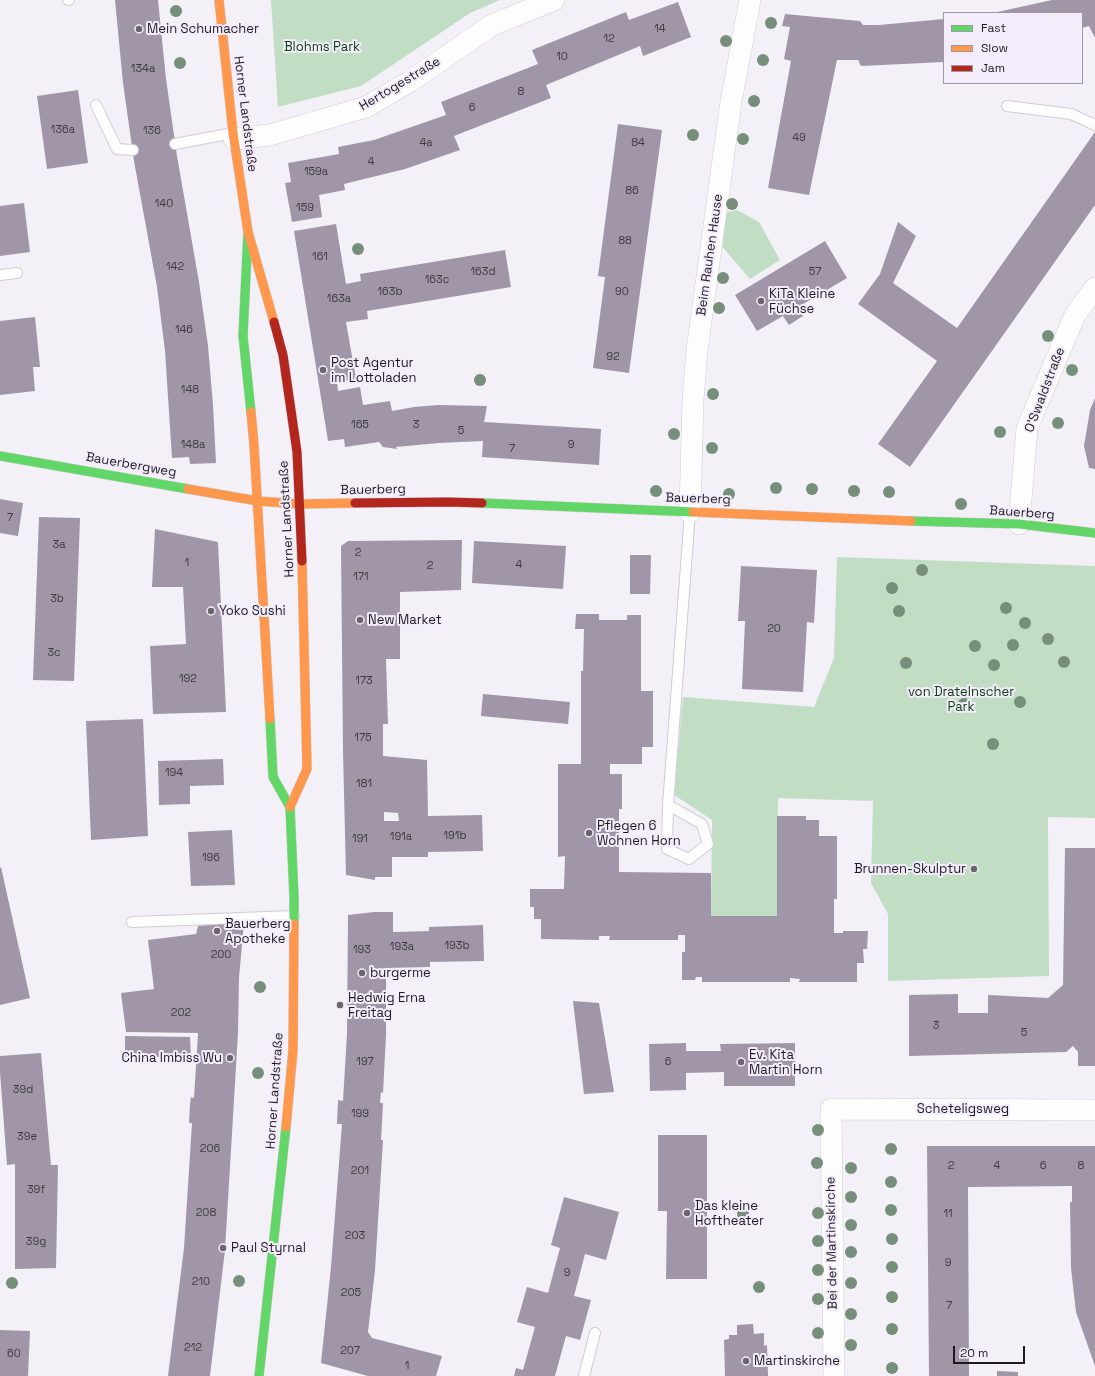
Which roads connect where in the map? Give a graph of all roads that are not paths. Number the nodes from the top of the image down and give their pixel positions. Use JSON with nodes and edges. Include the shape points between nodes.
{"nodes":[{"id":1,"x":219,"y":0,"type":"edge"},
{"id":2,"x":554,"y":0,"type":"edge"},
{"id":3,"x":750,"y":0,"type":"edge"},
{"id":4,"x":96,"y":105,"type":"dead end"},
{"id":5,"x":1007,"y":106,"type":"dead end"},
{"id":6,"x":1095,"y":125,"type":"edge"},
{"id":7,"x":233,"y":136,"type":"junction"},
{"id":8,"x":175,"y":144,"type":"dead end"},
{"id":9,"x":133,"y":150,"type":"dead end"},
{"id":10,"x":248,"y":232,"type":"junction"},
{"id":11,"x":17,"y":273,"type":"dead end"},
{"id":12,"x":0,"y":275,"type":"edge"},
{"id":13,"x":1095,"y":288,"type":"edge"},
{"id":14,"x":0,"y":456,"type":"edge"},
{"id":15,"x":258,"y":501,"type":"junction"},
{"id":16,"x":299,"y":504,"type":"junction"},
{"id":17,"x":690,"y":512,"type":"junction"},
{"id":18,"x":1019,"y":524,"type":"junction"},
{"id":19,"x":1095,"y":533,"type":"edge"},
{"id":20,"x":668,"y":805,"type":"junction"},
{"id":21,"x":290,"y":807,"type":"junction"},
{"id":22,"x":294,"y":916,"type":"junction"},
{"id":23,"x":132,"y":922,"type":"dead end"},
{"id":24,"x":831,"y":1109,"type":"joint"},
{"id":25,"x":1095,"y":1110,"type":"edge"},
{"id":26,"x":595,"y":1333,"type":"dead end"},
{"id":27,"x":259,"y":1376,"type":"edge"},
{"id":28,"x":584,"y":1376,"type":"edge"},
{"id":29,"x":834,"y":1376,"type":"edge"}],
"edges":[{"from":1,"to":7,"type":"main road","name":"Horner Landstraße"},
{"from":2,"to":7,"type":"street","name":"Hertogestraße","via":[[492,25],[409,82],[366,107],[270,135]]},
{"from":3,"to":17,"type":"street","name":"Beim Rauhen Hause","via":[[731,102],[697,350]]},
{"from":4,"to":9,"type":"lane","via":[[117,149]]},
{"from":5,"to":6,"type":"lane","via":[[1071,114]]},
{"from":7,"to":8,"type":"lane"},
{"from":7,"to":10,"type":"main road","name":"Horner Landstraße"},
{"from":10,"to":15,"type":"main road","name":"Horner Landstraße","via":[[243,336]]},
{"from":10,"to":16,"type":"main road","name":"Horner Landstraße","via":[[283,355],[297,452]]},
{"from":11,"to":12,"type":"lane"},
{"from":13,"to":18,"type":"street","name":"O'Swaldstraße","via":[[1075,315],[1027,428]]},
{"from":14,"to":15,"type":"main road","name":"Bauerbergweg"},
{"from":15,"to":16,"type":"main road","name":"Bauerbergweg"},
{"from":15,"to":21,"type":"main road","name":"Horner Landstraße","via":[[273,777]]},
{"from":16,"to":17,"type":"main road","name":"Bauerberg","via":[[448,502]]},
{"from":16,"to":21,"type":"main road","name":"Horner Landstraße","via":[[307,769]]},
{"from":17,"to":18,"type":"main road","name":"Bauerberg"},
{"from":17,"to":20,"type":"lane"},
{"from":18,"to":19,"type":"main road","name":"Bauerberg"},
{"from":20,"to":20,"type":"lane","via":[[667,849],[689,859],[708,844],[702,824]]},
{"from":21,"to":22,"type":"main road","name":"Horner Landstraße"},
{"from":22,"to":23,"type":"lane"},
{"from":22,"to":27,"type":"main road","name":"Horner Landstraße","via":[[293,1050]]},
{"from":24,"to":25,"type":"street","name":"Scheteligsweg"},
{"from":24,"to":29,"type":"street","name":"Bei der Martinskirche"},
{"from":26,"to":28,"type":"lane"}]}
